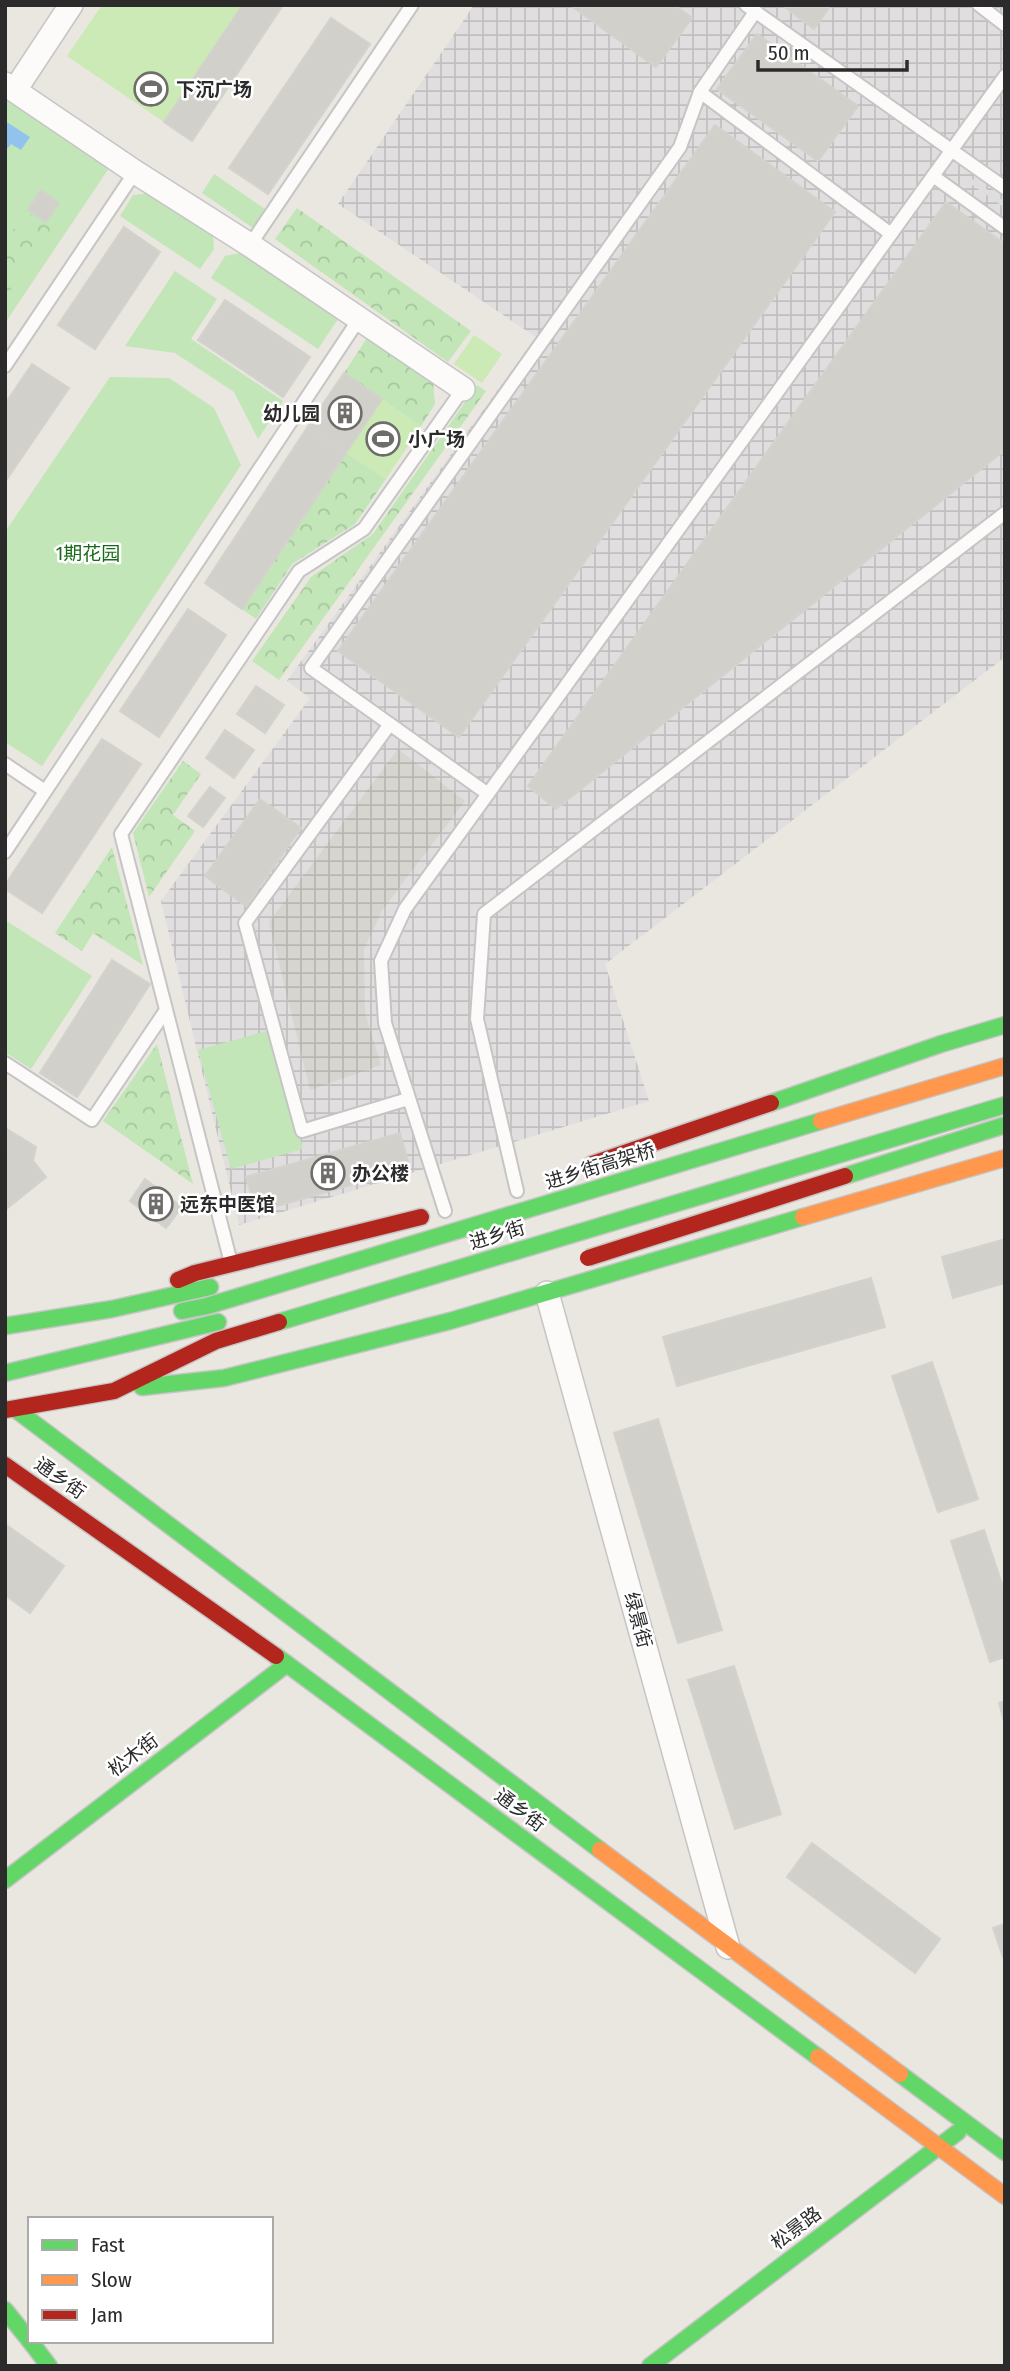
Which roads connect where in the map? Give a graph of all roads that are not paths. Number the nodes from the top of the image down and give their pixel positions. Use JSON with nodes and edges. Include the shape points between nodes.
{"nodes":[{"id":1,"x":71,"y":5,"type":"edge"},
{"id":2,"x":412,"y":5,"type":"edge"},
{"id":3,"x":979,"y":5,"type":"edge"},
{"id":4,"x":751,"y":9,"type":"edge"},
{"id":5,"x":1005,"y":25,"type":"edge"},
{"id":6,"x":1005,"y":76,"type":"edge"},
{"id":7,"x":10,"y":87,"type":"edge"},
{"id":8,"x":700,"y":92,"type":"junction"},
{"id":9,"x":951,"y":151,"type":"junction"},
{"id":10,"x":135,"y":173,"type":"junction"},
{"id":11,"x":933,"y":176,"type":"junction"},
{"id":12,"x":1005,"y":188,"type":"edge"},
{"id":13,"x":1005,"y":228,"type":"edge"},
{"id":14,"x":891,"y":234,"type":"junction"},
{"id":15,"x":250,"y":245,"type":"junction"},
{"id":16,"x":359,"y":319,"type":"junction"},
{"id":17,"x":5,"y":366,"type":"edge"},
{"id":18,"x":463,"y":389,"type":"joint"},
{"id":19,"x":1005,"y":513,"type":"edge"},
{"id":20,"x":390,"y":724,"type":"junction"},
{"id":21,"x":5,"y":764,"type":"edge"},
{"id":22,"x":46,"y":791,"type":"junction"},
{"id":23,"x":488,"y":794,"type":"junction"},
{"id":24,"x":5,"y":852,"type":"edge"},
{"id":25,"x":166,"y":1010,"type":"junction"},
{"id":26,"x":1005,"y":1025,"type":"edge"},
{"id":27,"x":941,"y":1044,"type":"junction"},
{"id":28,"x":1005,"y":1054,"type":"edge"},
{"id":29,"x":947,"y":1062,"type":"dead end"},
{"id":30,"x":5,"y":1063,"type":"edge"},
{"id":31,"x":1005,"y":1066,"type":"edge"},
{"id":32,"x":408,"y":1099,"type":"junction"},
{"id":33,"x":1005,"y":1105,"type":"edge"},
{"id":34,"x":962,"y":1118,"type":"junction"},
{"id":35,"x":1005,"y":1125,"type":"edge"},
{"id":36,"x":1005,"y":1158,"type":"edge"},
{"id":37,"x":975,"y":1167,"type":"junction"},
{"id":38,"x":581,"y":1168,"type":"dead end"},
{"id":39,"x":517,"y":1190,"type":"dead end"},
{"id":40,"x":451,"y":1209,"type":"joint"},
{"id":41,"x":581,"y":1260,"type":"dead end"},
{"id":42,"x":231,"y":1264,"type":"junction"},
{"id":43,"x":547,"y":1293,"type":"junction"},
{"id":44,"x":113,"y":1309,"type":"junction"},
{"id":45,"x":168,"y":1314,"type":"dead end"},
{"id":46,"x":238,"y":1316,"type":"dead end"},
{"id":47,"x":388,"y":1321,"type":"dead end"},
{"id":48,"x":5,"y":1326,"type":"edge"},
{"id":49,"x":75,"y":1331,"type":"dead end"},
{"id":50,"x":5,"y":1335,"type":"edge"},
{"id":51,"x":259,"y":1367,"type":"junction"},
{"id":52,"x":5,"y":1373,"type":"edge"},
{"id":53,"x":114,"y":1391,"type":"junction"},
{"id":54,"x":8,"y":1407,"type":"edge"},
{"id":55,"x":5,"y":1465,"type":"edge"},
{"id":56,"x":287,"y":1664,"type":"junction"},
{"id":57,"x":5,"y":1880,"type":"edge"},
{"id":58,"x":728,"y":1947,"type":"junction"},
{"id":59,"x":968,"y":2124,"type":"junction"},
{"id":60,"x":939,"y":2147,"type":"junction"},
{"id":61,"x":1005,"y":2152,"type":"edge"},
{"id":62,"x":1005,"y":2196,"type":"edge"},
{"id":63,"x":5,"y":2310,"type":"edge"},
{"id":64,"x":28,"y":2339,"type":"edge"},
{"id":65,"x":32,"y":2343,"type":"edge"},
{"id":66,"x":49,"y":2366,"type":"edge"},
{"id":67,"x":650,"y":2366,"type":"edge"}],
"edges":[{"from":1,"to":7,"type":"street"},
{"from":2,"to":15,"type":"lane"},
{"from":3,"to":5,"type":"lane"},
{"from":4,"to":8,"type":"lane"},
{"from":4,"to":9,"type":"lane"},
{"from":6,"to":9,"type":"lane"},
{"from":7,"to":10,"type":"street"},
{"from":8,"to":14,"type":"lane"},
{"from":8,"to":20,"type":"lane","via":[[680,147],[311,668]]},
{"from":9,"to":11,"type":"lane"},
{"from":9,"to":12,"type":"lane"},
{"from":10,"to":15,"type":"street"},
{"from":10,"to":17,"type":"lane"},
{"from":11,"to":13,"type":"lane"},
{"from":11,"to":14,"type":"lane"},
{"from":14,"to":23,"type":"lane"},
{"from":15,"to":16,"type":"street"},
{"from":16,"to":18,"type":"street"},
{"from":16,"to":22,"type":"lane"},
{"from":18,"to":25,"type":"lane","via":[[364,529],[299,571],[121,834]]},
{"from":19,"to":39,"type":"lane","via":[[484,915],[477,1019]]},
{"from":20,"to":23,"type":"lane"},
{"from":20,"to":32,"type":"lane","via":[[244,923],[302,1131]]},
{"from":21,"to":22,"type":"lane"},
{"from":22,"to":24,"type":"lane"},
{"from":23,"to":32,"type":"lane","via":[[405,909],[381,961],[385,1023]]},
{"from":25,"to":30,"type":"lane","via":[[92,1120]]},
{"from":25,"to":42,"type":"lane"},
{"from":26,"to":27,"type":"main road"},
{"from":27,"to":29,"type":"main road"},
{"from":27,"to":38,"type":"main road"},
{"from":28,"to":44,"type":"main road","name":"进乡街","via":[[431,1230]]},
{"from":31,"to":45,"type":"main road","name":"进乡街高架桥","via":[[208,1306]]},
{"from":32,"to":40,"type":"lane"},
{"from":33,"to":34,"type":"main road","name":"进乡街"},
{"from":34,"to":37,"type":"main road"},
{"from":34,"to":53,"type":"main road","name":"进乡街","via":[[216,1341]]},
{"from":35,"to":41,"type":"main road","bridge":true},
{"from":36,"to":37,"type":"main road"},
{"from":37,"to":43,"type":"main road"},
{"from":40,"to":42,"type":"main road"},
{"from":42,"to":44,"type":"main road","via":[[195,1273]]},
{"from":43,"to":51,"type":"main road"},
{"from":43,"to":58,"type":"street","name":"绿景街"},
{"from":44,"to":48,"type":"main road","name":"进乡街"},
{"from":46,"to":52,"type":"main road"},
{"from":47,"to":51,"type":"main road"},
{"from":49,"to":50,"type":"main road"},
{"from":51,"to":53,"type":"main road","via":[[224,1377]]},
{"from":53,"to":54,"type":"main road","name":"进乡街"},
{"from":54,"to":58,"type":"main road","name":"通乡街"},
{"from":55,"to":56,"type":"main road","name":"通乡街"},
{"from":56,"to":57,"type":"main road","name":"松木街"},
{"from":56,"to":60,"type":"main road","name":"通乡街"},
{"from":58,"to":59,"type":"main road","name":"通乡街"},
{"from":59,"to":60,"type":"main road","name":"松景路"},
{"from":59,"to":61,"type":"main road","name":"通乡街"},
{"from":60,"to":62,"type":"main road","name":"通乡街"},
{"from":60,"to":67,"type":"main road","name":"松景路"},
{"from":63,"to":64,"type":"main road"},
{"from":65,"to":66,"type":"main road"}]}
